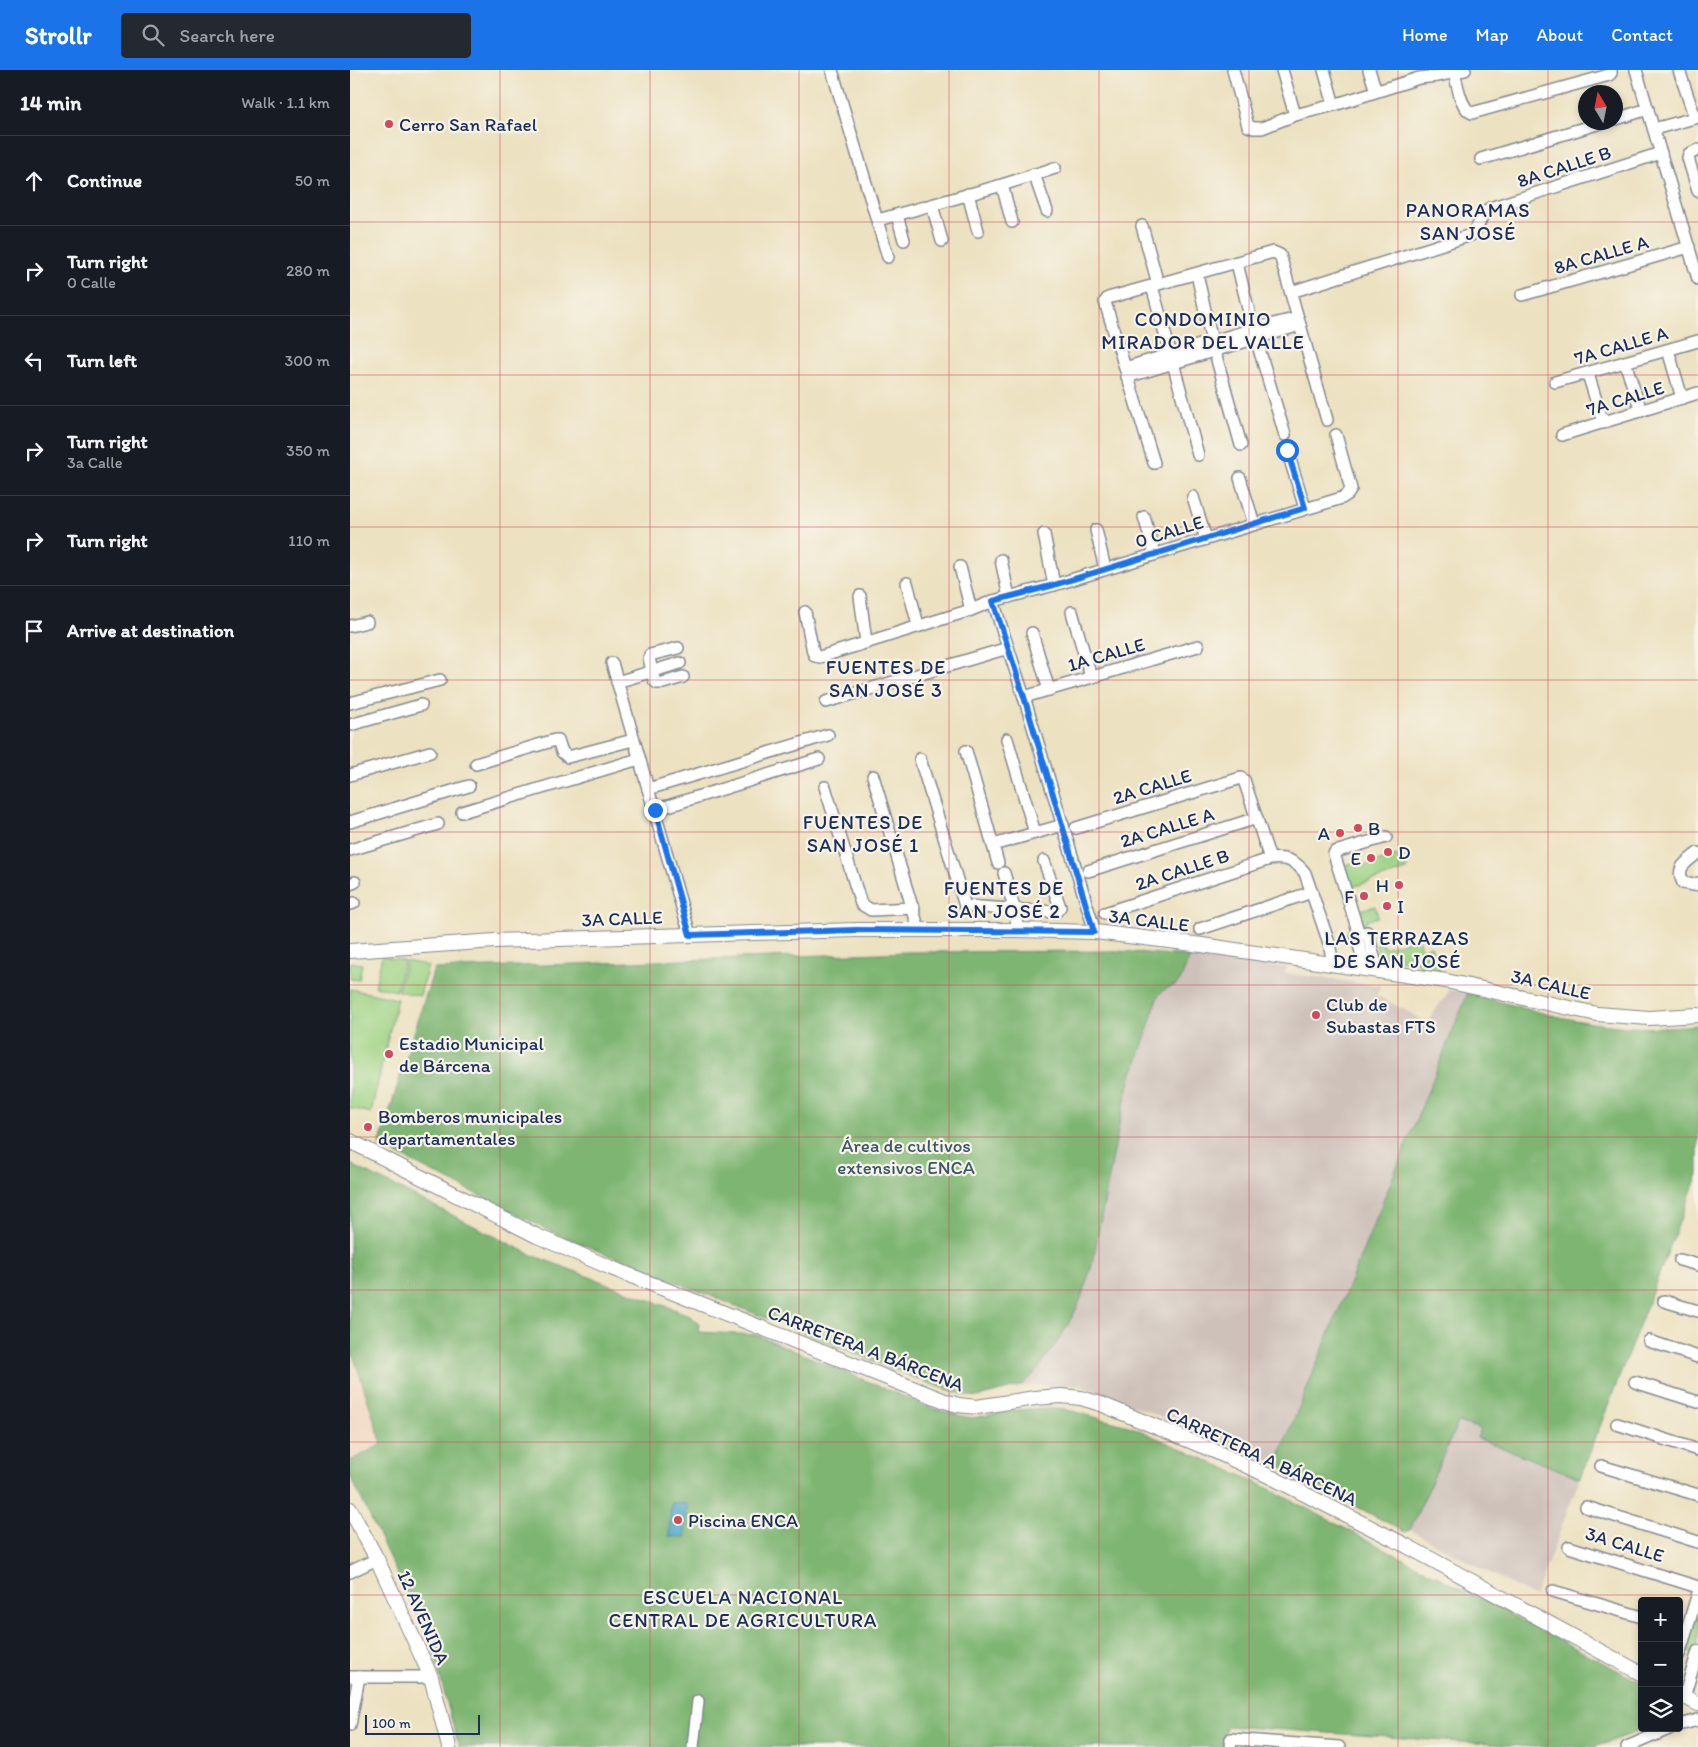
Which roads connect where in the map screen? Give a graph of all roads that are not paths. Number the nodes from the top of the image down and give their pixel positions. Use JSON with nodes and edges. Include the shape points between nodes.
{"nodes":[{"id":1,"x":832,"y":70,"type":"edge"},
{"id":2,"x":1233,"y":70,"type":"edge"},
{"id":3,"x":1282,"y":70,"type":"edge"},
{"id":4,"x":1324,"y":70,"type":"edge"},
{"id":5,"x":1369,"y":70,"type":"edge"},
{"id":6,"x":1636,"y":70,"type":"edge"},
{"id":7,"x":1679,"y":70,"type":"edge"},
{"id":8,"x":1460,"y":72,"type":"edge"},
{"id":9,"x":1610,"y":73,"type":"edge"},
{"id":10,"x":1418,"y":74,"type":"edge"},
{"id":11,"x":1376,"y":91,"type":"junction"},
{"id":12,"x":1334,"y":105,"type":"junction"},
{"id":13,"x":1648,"y":109,"type":"junction"},
{"id":14,"x":1295,"y":115,"type":"junction"},
{"id":15,"x":1623,"y":117,"type":"edge"},
{"id":16,"x":1696,"y":117,"type":"edge"},
{"id":17,"x":1654,"y":129,"type":"junction"},
{"id":18,"x":1578,"y":130,"type":"edge"},
{"id":19,"x":1695,"y":151,"type":"edge"},
{"id":20,"x":1661,"y":153,"type":"junction"},
{"id":21,"x":1481,"y":159,"type":"dead end"},
{"id":22,"x":1055,"y":168,"type":"dead end"},
{"id":23,"x":1034,"y":174,"type":"junction"},
{"id":24,"x":1002,"y":185,"type":"junction"},
{"id":25,"x":1698,"y":190,"type":"edge"},
{"id":26,"x":968,"y":194,"type":"junction"},
{"id":27,"x":932,"y":205,"type":"junction"},
{"id":28,"x":1047,"y":211,"type":"dead end"},
{"id":29,"x":898,"y":215,"type":"junction"},
{"id":30,"x":878,"y":220,"type":"junction"},
{"id":31,"x":1012,"y":222,"type":"dead end"},
{"id":32,"x":1142,"y":226,"type":"dead end"},
{"id":33,"x":978,"y":231,"type":"dead end"},
{"id":34,"x":904,"y":240,"type":"dead end"},
{"id":35,"x":942,"y":241,"type":"dead end"},
{"id":36,"x":1690,"y":247,"type":"junction"},
{"id":37,"x":888,"y":257,"type":"dead end"},
{"id":38,"x":1237,"y":263,"type":"junction"},
{"id":39,"x":1197,"y":274,"type":"junction"},
{"id":40,"x":1698,"y":279,"type":"edge"},
{"id":41,"x":1155,"y":285,"type":"junction"},
{"id":42,"x":1291,"y":292,"type":"junction"},
{"id":43,"x":1522,"y":296,"type":"dead end"},
{"id":44,"x":1299,"y":321,"type":"junction"},
{"id":45,"x":1256,"y":333,"type":"junction"},
{"id":46,"x":1698,"y":341,"type":"edge"},
{"id":47,"x":1213,"y":346,"type":"junction"},
{"id":48,"x":1668,"y":350,"type":"junction"},
{"id":49,"x":1171,"y":358,"type":"junction"},
{"id":50,"x":1625,"y":362,"type":"junction"},
{"id":51,"x":1126,"y":372,"type":"junction"},
{"id":52,"x":1588,"y":374,"type":"junction"},
{"id":53,"x":1555,"y":382,"type":"dead end"},
{"id":54,"x":1698,"y":394,"type":"edge"},
{"id":55,"x":1682,"y":398,"type":"junction"},
{"id":56,"x":1641,"y":411,"type":"junction"},
{"id":57,"x":1327,"y":420,"type":"dead end"},
{"id":58,"x":1604,"y":423,"type":"junction"},
{"id":59,"x":1285,"y":435,"type":"dead end"},
{"id":60,"x":1562,"y":435,"type":"dead end"},
{"id":61,"x":1336,"y":436,"type":"dead end"},
{"id":62,"x":1241,"y":445,"type":"dead end"},
{"id":63,"x":1287,"y":450,"type":"dead end"},
{"id":64,"x":1198,"y":455,"type":"dead end"},
{"id":65,"x":1154,"y":464,"type":"dead end"},
{"id":66,"x":1240,"y":478,"type":"dead end"},
{"id":67,"x":1192,"y":497,"type":"dead end"},
{"id":68,"x":1305,"y":508,"type":"junction"},
{"id":69,"x":1144,"y":517,"type":"dead end"},
{"id":70,"x":1254,"y":524,"type":"junction"},
{"id":71,"x":1096,"y":530,"type":"dead end"},
{"id":72,"x":1044,"y":534,"type":"dead end"},
{"id":73,"x":1206,"y":539,"type":"junction"},
{"id":74,"x":1155,"y":554,"type":"junction"},
{"id":75,"x":1002,"y":560,"type":"dead end"},
{"id":76,"x":960,"y":567,"type":"dead end"},
{"id":77,"x":1105,"y":569,"type":"junction"},
{"id":78,"x":907,"y":583,"type":"dead end"},
{"id":79,"x":1054,"y":585,"type":"junction"},
{"id":80,"x":860,"y":596,"type":"dead end"},
{"id":81,"x":1009,"y":597,"type":"junction"},
{"id":82,"x":993,"y":601,"type":"junction"},
{"id":83,"x":971,"y":610,"type":"junction"},
{"id":84,"x":806,"y":612,"type":"dead end"},
{"id":85,"x":1072,"y":612,"type":"dead end"},
{"id":86,"x":368,"y":622,"type":"dead end"},
{"id":87,"x":918,"y":625,"type":"junction"},
{"id":88,"x":350,"y":626,"type":"edge"},
{"id":89,"x":1032,"y":632,"type":"dead end"},
{"id":90,"x":866,"y":642,"type":"junction"},
{"id":91,"x":1198,"y":646,"type":"dead end"},
{"id":92,"x":678,"y":648,"type":"dead end"},
{"id":93,"x":1008,"y":648,"type":"junction"},
{"id":94,"x":612,"y":663,"type":"dead end"},
{"id":95,"x":680,"y":663,"type":"dead end"},
{"id":96,"x":653,"y":671,"type":"junction"},
{"id":97,"x":683,"y":677,"type":"dead end"},
{"id":98,"x":1091,"y":677,"type":"junction"},
{"id":99,"x":440,"y":680,"type":"dead end"},
{"id":100,"x":617,"y":682,"type":"junction"},
{"id":101,"x":1049,"y":690,"type":"junction"},
{"id":102,"x":1024,"y":697,"type":"junction"},
{"id":103,"x":826,"y":702,"type":"dead end"},
{"id":104,"x":350,"y":703,"type":"edge"},
{"id":105,"x":421,"y":705,"type":"dead end"},
{"id":106,"x":350,"y":725,"type":"edge"},
{"id":107,"x":828,"y":735,"type":"dead end"},
{"id":108,"x":1007,"y":739,"type":"dead end"},
{"id":109,"x":633,"y":740,"type":"junction"},
{"id":110,"x":966,"y":751,"type":"dead end"},
{"id":111,"x":430,"y":752,"type":"dead end"},
{"id":112,"x":639,"y":759,"type":"junction"},
{"id":113,"x":819,"y":759,"type":"dead end"},
{"id":114,"x":920,"y":759,"type":"dead end"},
{"id":115,"x":476,"y":764,"type":"dead end"},
{"id":116,"x":350,"y":775,"type":"edge"},
{"id":117,"x":873,"y":776,"type":"dead end"},
{"id":118,"x":469,"y":786,"type":"dead end"},
{"id":119,"x":825,"y":786,"type":"dead end"},
{"id":120,"x":648,"y":789,"type":"junction"},
{"id":121,"x":655,"y":810,"type":"junction"},
{"id":122,"x":462,"y":812,"type":"dead end"},
{"id":123,"x":1257,"y":818,"type":"junction"},
{"id":124,"x":350,"y":822,"type":"edge"},
{"id":125,"x":438,"y":824,"type":"dead end"},
{"id":126,"x":1062,"y":825,"type":"junction"},
{"id":127,"x":1076,"y":828,"type":"dead end"},
{"id":128,"x":1035,"y":833,"type":"junction"},
{"id":129,"x":1386,"y":837,"type":"dead end"},
{"id":130,"x":993,"y":845,"type":"junction"},
{"id":131,"x":350,"y":850,"type":"edge"},
{"id":132,"x":1698,"y":853,"type":"edge"},
{"id":133,"x":1270,"y":859,"type":"junction"},
{"id":134,"x":1044,"y":860,"type":"dead end"},
{"id":135,"x":1088,"y":871,"type":"dead end"},
{"id":136,"x":1698,"y":883,"type":"edge"},
{"id":137,"x":1312,"y":892,"type":"junction"},
{"id":138,"x":914,"y":908,"type":"junction"},
{"id":139,"x":1014,"y":908,"type":"junction"},
{"id":140,"x":1105,"y":913,"type":"dead end"},
{"id":141,"x":1200,"y":929,"type":"dead end"},
{"id":142,"x":920,"y":930,"type":"junction"},
{"id":143,"x":1018,"y":930,"type":"junction"},
{"id":144,"x":1094,"y":932,"type":"junction"},
{"id":145,"x":690,"y":935,"type":"junction"},
{"id":146,"x":350,"y":951,"type":"edge"},
{"id":147,"x":1329,"y":964,"type":"junction"},
{"id":148,"x":1372,"y":970,"type":"junction"},
{"id":149,"x":1698,"y":1014,"type":"edge"},
{"id":150,"x":350,"y":1142,"type":"edge"},
{"id":151,"x":1680,"y":1260,"type":"dead end"},
{"id":152,"x":1698,"y":1265,"type":"edge"},
{"id":153,"x":1664,"y":1301,"type":"dead end"},
{"id":154,"x":1698,"y":1311,"type":"edge"},
{"id":155,"x":1649,"y":1341,"type":"dead end"},
{"id":156,"x":1698,"y":1356,"type":"edge"},
{"id":157,"x":1635,"y":1382,"type":"dead end"},
{"id":158,"x":1698,"y":1402,"type":"edge"},
{"id":159,"x":1617,"y":1424,"type":"dead end"},
{"id":160,"x":1698,"y":1450,"type":"edge"},
{"id":161,"x":1601,"y":1466,"type":"dead end"},
{"id":162,"x":1698,"y":1495,"type":"edge"},
{"id":163,"x":1586,"y":1507,"type":"dead end"},
{"id":164,"x":350,"y":1509,"type":"edge"},
{"id":165,"x":1698,"y":1542,"type":"edge"},
{"id":166,"x":1569,"y":1547,"type":"dead end"},
{"id":167,"x":377,"y":1559,"type":"junction"},
{"id":168,"x":350,"y":1572,"type":"edge"},
{"id":169,"x":1698,"y":1586,"type":"edge"},
{"id":170,"x":1553,"y":1591,"type":"dead end"},
{"id":171,"x":1698,"y":1593,"type":"edge"},
{"id":172,"x":1638,"y":1616,"type":"edge"},
{"id":173,"x":1683,"y":1630,"type":"edge"},
{"id":174,"x":1698,"y":1651,"type":"edge"},
{"id":175,"x":1638,"y":1672,"type":"edge"},
{"id":176,"x":354,"y":1677,"type":"edge"},
{"id":177,"x":431,"y":1677,"type":"junction"},
{"id":178,"x":1683,"y":1692,"type":"edge"},
{"id":179,"x":1683,"y":1696,"type":"edge"},
{"id":180,"x":698,"y":1701,"type":"dead end"},
{"id":181,"x":1698,"y":1704,"type":"edge"},
{"id":182,"x":1698,"y":1720,"type":"edge"},
{"id":183,"x":1683,"y":1724,"type":"edge"},
{"id":184,"x":350,"y":1725,"type":"edge"},
{"id":185,"x":1662,"y":1732,"type":"edge"},
{"id":186,"x":449,"y":1747,"type":"edge"},
{"id":187,"x":693,"y":1747,"type":"edge"},
{"id":188,"x":1230,"y":1747,"type":"edge"},
{"id":189,"x":1340,"y":1747,"type":"edge"},
{"id":190,"x":1627,"y":1747,"type":"edge"}],
"edges":[{"from":1,"to":30,"type":"street"},
{"from":2,"to":14,"type":"street","via":[[1248,126],[1262,128]]},
{"from":3,"to":14,"type":"street"},
{"from":4,"to":12,"type":"street"},
{"from":5,"to":11,"type":"street"},
{"from":6,"to":13,"type":"street"},
{"from":7,"to":16,"type":"street"},
{"from":8,"to":9,"type":"street","via":[[1464,105],[1472,113]]},
{"from":8,"to":10,"type":"street"},
{"from":10,"to":11,"type":"street"},
{"from":11,"to":12,"type":"street"},
{"from":12,"to":14,"type":"street"},
{"from":13,"to":15,"type":"street"},
{"from":13,"to":17,"type":"street"},
{"from":16,"to":17,"type":"street"},
{"from":17,"to":20,"type":"street"},
{"from":18,"to":21,"type":"street"},
{"from":19,"to":25,"type":"street","via":[[1688,158]]},
{"from":20,"to":36,"type":"street"},
{"from":20,"to":42,"type":"street","name":"8A CALLE B","via":[[1490,208],[1483,213],[1471,235]]},
{"from":22,"to":23,"type":"street"},
{"from":23,"to":24,"type":"street"},
{"from":23,"to":28,"type":"street"},
{"from":24,"to":26,"type":"street"},
{"from":24,"to":31,"type":"street"},
{"from":26,"to":27,"type":"street"},
{"from":26,"to":33,"type":"street"},
{"from":27,"to":29,"type":"street"},
{"from":27,"to":35,"type":"street"},
{"from":29,"to":30,"type":"street"},
{"from":29,"to":34,"type":"street"},
{"from":30,"to":37,"type":"street"},
{"from":32,"to":41,"type":"street"},
{"from":36,"to":40,"type":"street"},
{"from":36,"to":43,"type":"street","name":"8A CALLE A"},
{"from":38,"to":39,"type":"street"},
{"from":38,"to":42,"type":"street","via":[[1273,252],[1280,255]]},
{"from":38,"to":45,"type":"street"},
{"from":39,"to":41,"type":"street"},
{"from":39,"to":47,"type":"street"},
{"from":41,"to":49,"type":"street"},
{"from":41,"to":51,"type":"street","via":[[1108,298],[1105,302]]},
{"from":42,"to":44,"type":"street"},
{"from":44,"to":45,"type":"street"},
{"from":44,"to":57,"type":"street"},
{"from":45,"to":47,"type":"street"},
{"from":45,"to":59,"type":"street"},
{"from":46,"to":48,"type":"street","name":"7A CALLE A"},
{"from":47,"to":49,"type":"street"},
{"from":47,"to":62,"type":"street"},
{"from":48,"to":50,"type":"street","name":"7A CALLE A"},
{"from":48,"to":55,"type":"street"},
{"from":49,"to":51,"type":"street"},
{"from":49,"to":64,"type":"street"},
{"from":50,"to":52,"type":"street","name":"7A CALLE A"},
{"from":50,"to":56,"type":"street"},
{"from":51,"to":65,"type":"street"},
{"from":52,"to":53,"type":"street","name":"7A CALLE A"},
{"from":52,"to":58,"type":"street"},
{"from":54,"to":55,"type":"street","name":"7A CALLE"},
{"from":55,"to":56,"type":"street","name":"7A CALLE"},
{"from":56,"to":58,"type":"street","name":"7A CALLE"},
{"from":58,"to":60,"type":"street","name":"7A CALLE"},
{"from":61,"to":68,"type":"street","name":"0 CALLE","via":[[1350,489],[1348,494]]},
{"from":63,"to":68,"type":"street"},
{"from":66,"to":70,"type":"street"},
{"from":67,"to":73,"type":"street"},
{"from":68,"to":70,"type":"street","name":"0 CALLE"},
{"from":69,"to":74,"type":"street"},
{"from":70,"to":73,"type":"street","name":"0 CALLE"},
{"from":71,"to":77,"type":"street"},
{"from":72,"to":79,"type":"street"},
{"from":73,"to":74,"type":"street","name":"0 CALLE"},
{"from":74,"to":77,"type":"street","name":"0 CALLE"},
{"from":75,"to":81,"type":"street"},
{"from":76,"to":83,"type":"street"},
{"from":77,"to":79,"type":"street","name":"0 CALLE"},
{"from":78,"to":87,"type":"street"},
{"from":79,"to":81,"type":"street","name":"0 CALLE"},
{"from":80,"to":90,"type":"street"},
{"from":81,"to":82,"type":"street","name":"0 CALLE"},
{"from":82,"to":83,"type":"street","name":"0 CALLE"},
{"from":82,"to":93,"type":"street"},
{"from":83,"to":87,"type":"street","name":"0 CALLE"},
{"from":84,"to":90,"type":"street","name":"0 CALLE","via":[[815,656]]},
{"from":85,"to":98,"type":"street"},
{"from":86,"to":88,"type":"street"},
{"from":87,"to":90,"type":"street","name":"0 CALLE"},
{"from":89,"to":101,"type":"street"},
{"from":91,"to":98,"type":"street","name":"1A CALLE"},
{"from":92,"to":96,"type":"street","via":[[650,655]]},
{"from":93,"to":102,"type":"street"},
{"from":93,"to":103,"type":"street"},
{"from":94,"to":100,"type":"street"},
{"from":95,"to":96,"type":"street"},
{"from":96,"to":97,"type":"street","via":[[657,683]]},
{"from":96,"to":100,"type":"street"},
{"from":98,"to":101,"type":"street","name":"1A CALLE"},
{"from":99,"to":104,"type":"street"},
{"from":100,"to":109,"type":"street"},
{"from":101,"to":102,"type":"street","name":"1A CALLE"},
{"from":102,"to":126,"type":"street"},
{"from":105,"to":106,"type":"street"},
{"from":107,"to":120,"type":"street"},
{"from":108,"to":128,"type":"street"},
{"from":109,"to":112,"type":"street"},
{"from":109,"to":115,"type":"street","via":[[568,756],[555,740]]},
{"from":110,"to":130,"type":"street"},
{"from":111,"to":116,"type":"street"},
{"from":112,"to":120,"type":"street"},
{"from":112,"to":122,"type":"street"},
{"from":113,"to":121,"type":"street"},
{"from":114,"to":139,"type":"street","via":[[965,906]]},
{"from":117,"to":138,"type":"street"},
{"from":118,"to":124,"type":"street"},
{"from":119,"to":138,"type":"street","via":[[861,904],[871,910]]},
{"from":120,"to":121,"type":"street"},
{"from":121,"to":145,"type":"street"},
{"from":123,"to":127,"type":"street","name":"2A CALLE","via":[[1244,780],[1238,778]]},
{"from":123,"to":133,"type":"street"},
{"from":123,"to":135,"type":"street","name":"2A CALLE A"},
{"from":125,"to":131,"type":"street"},
{"from":126,"to":128,"type":"street"},
{"from":126,"to":144,"type":"street"},
{"from":128,"to":130,"type":"street"},
{"from":129,"to":148,"type":"street","via":[[1334,854]]},
{"from":130,"to":139,"type":"street"},
{"from":132,"to":136,"type":"street","via":[[1680,870],[1683,883]]},
{"from":133,"to":137,"type":"street","via":[[1292,860],[1299,865]]},
{"from":133,"to":140,"type":"street","name":"2A CALLE B"},
{"from":134,"to":139,"type":"street","via":[[1060,907],[1056,912]]},
{"from":137,"to":141,"type":"street"},
{"from":137,"to":147,"type":"street","via":[[1329,942]]},
{"from":138,"to":142,"type":"street"},
{"from":139,"to":143,"type":"street"},
{"from":142,"to":143,"type":"main road","name":"3A CALLE"},
{"from":142,"to":145,"type":"main road","name":"3A CALLE"},
{"from":143,"to":144,"type":"main road","name":"3A CALLE"},
{"from":144,"to":147,"type":"main road","name":"3A CALLE"},
{"from":145,"to":146,"type":"main road","name":"3A CALLE","via":[[495,941]]},
{"from":147,"to":148,"type":"main road","name":"3A CALLE"},
{"from":148,"to":149,"type":"main road","name":"3A CALLE","via":[[1446,981],[1597,1014],[1642,1018]]},
{"from":150,"to":175,"type":"main road","name":"CARRETERA A BÁRCENA","via":[[536,1236],[945,1401],[977,1407],[1050,1397],[1081,1398],[1101,1404],[1212,1450],[1407,1546]]},
{"from":151,"to":152,"type":"street"},
{"from":153,"to":154,"type":"street"},
{"from":155,"to":156,"type":"street"},
{"from":157,"to":158,"type":"street"},
{"from":159,"to":160,"type":"street"},
{"from":161,"to":162,"type":"street"},
{"from":163,"to":165,"type":"street"},
{"from":164,"to":167,"type":"main road","name":"12 AVENIDA"},
{"from":166,"to":169,"type":"street","name":"3A CALLE"},
{"from":167,"to":168,"type":"street"},
{"from":167,"to":177,"type":"main road","name":"12 AVENIDA"},
{"from":170,"to":172,"type":"street"},
{"from":171,"to":173,"type":"street"},
{"from":174,"to":178,"type":"street"},
{"from":176,"to":177,"type":"street"},
{"from":176,"to":184,"type":"street"},
{"from":177,"to":186,"type":"main road","name":"12 AVENIDA"},
{"from":179,"to":181,"type":"main road"},
{"from":180,"to":187,"type":"street"},
{"from":182,"to":183,"type":"street"},
{"from":185,"to":190,"type":"street"},
{"from":188,"to":189,"type":"street","via":[[1231,1739]]}]}
